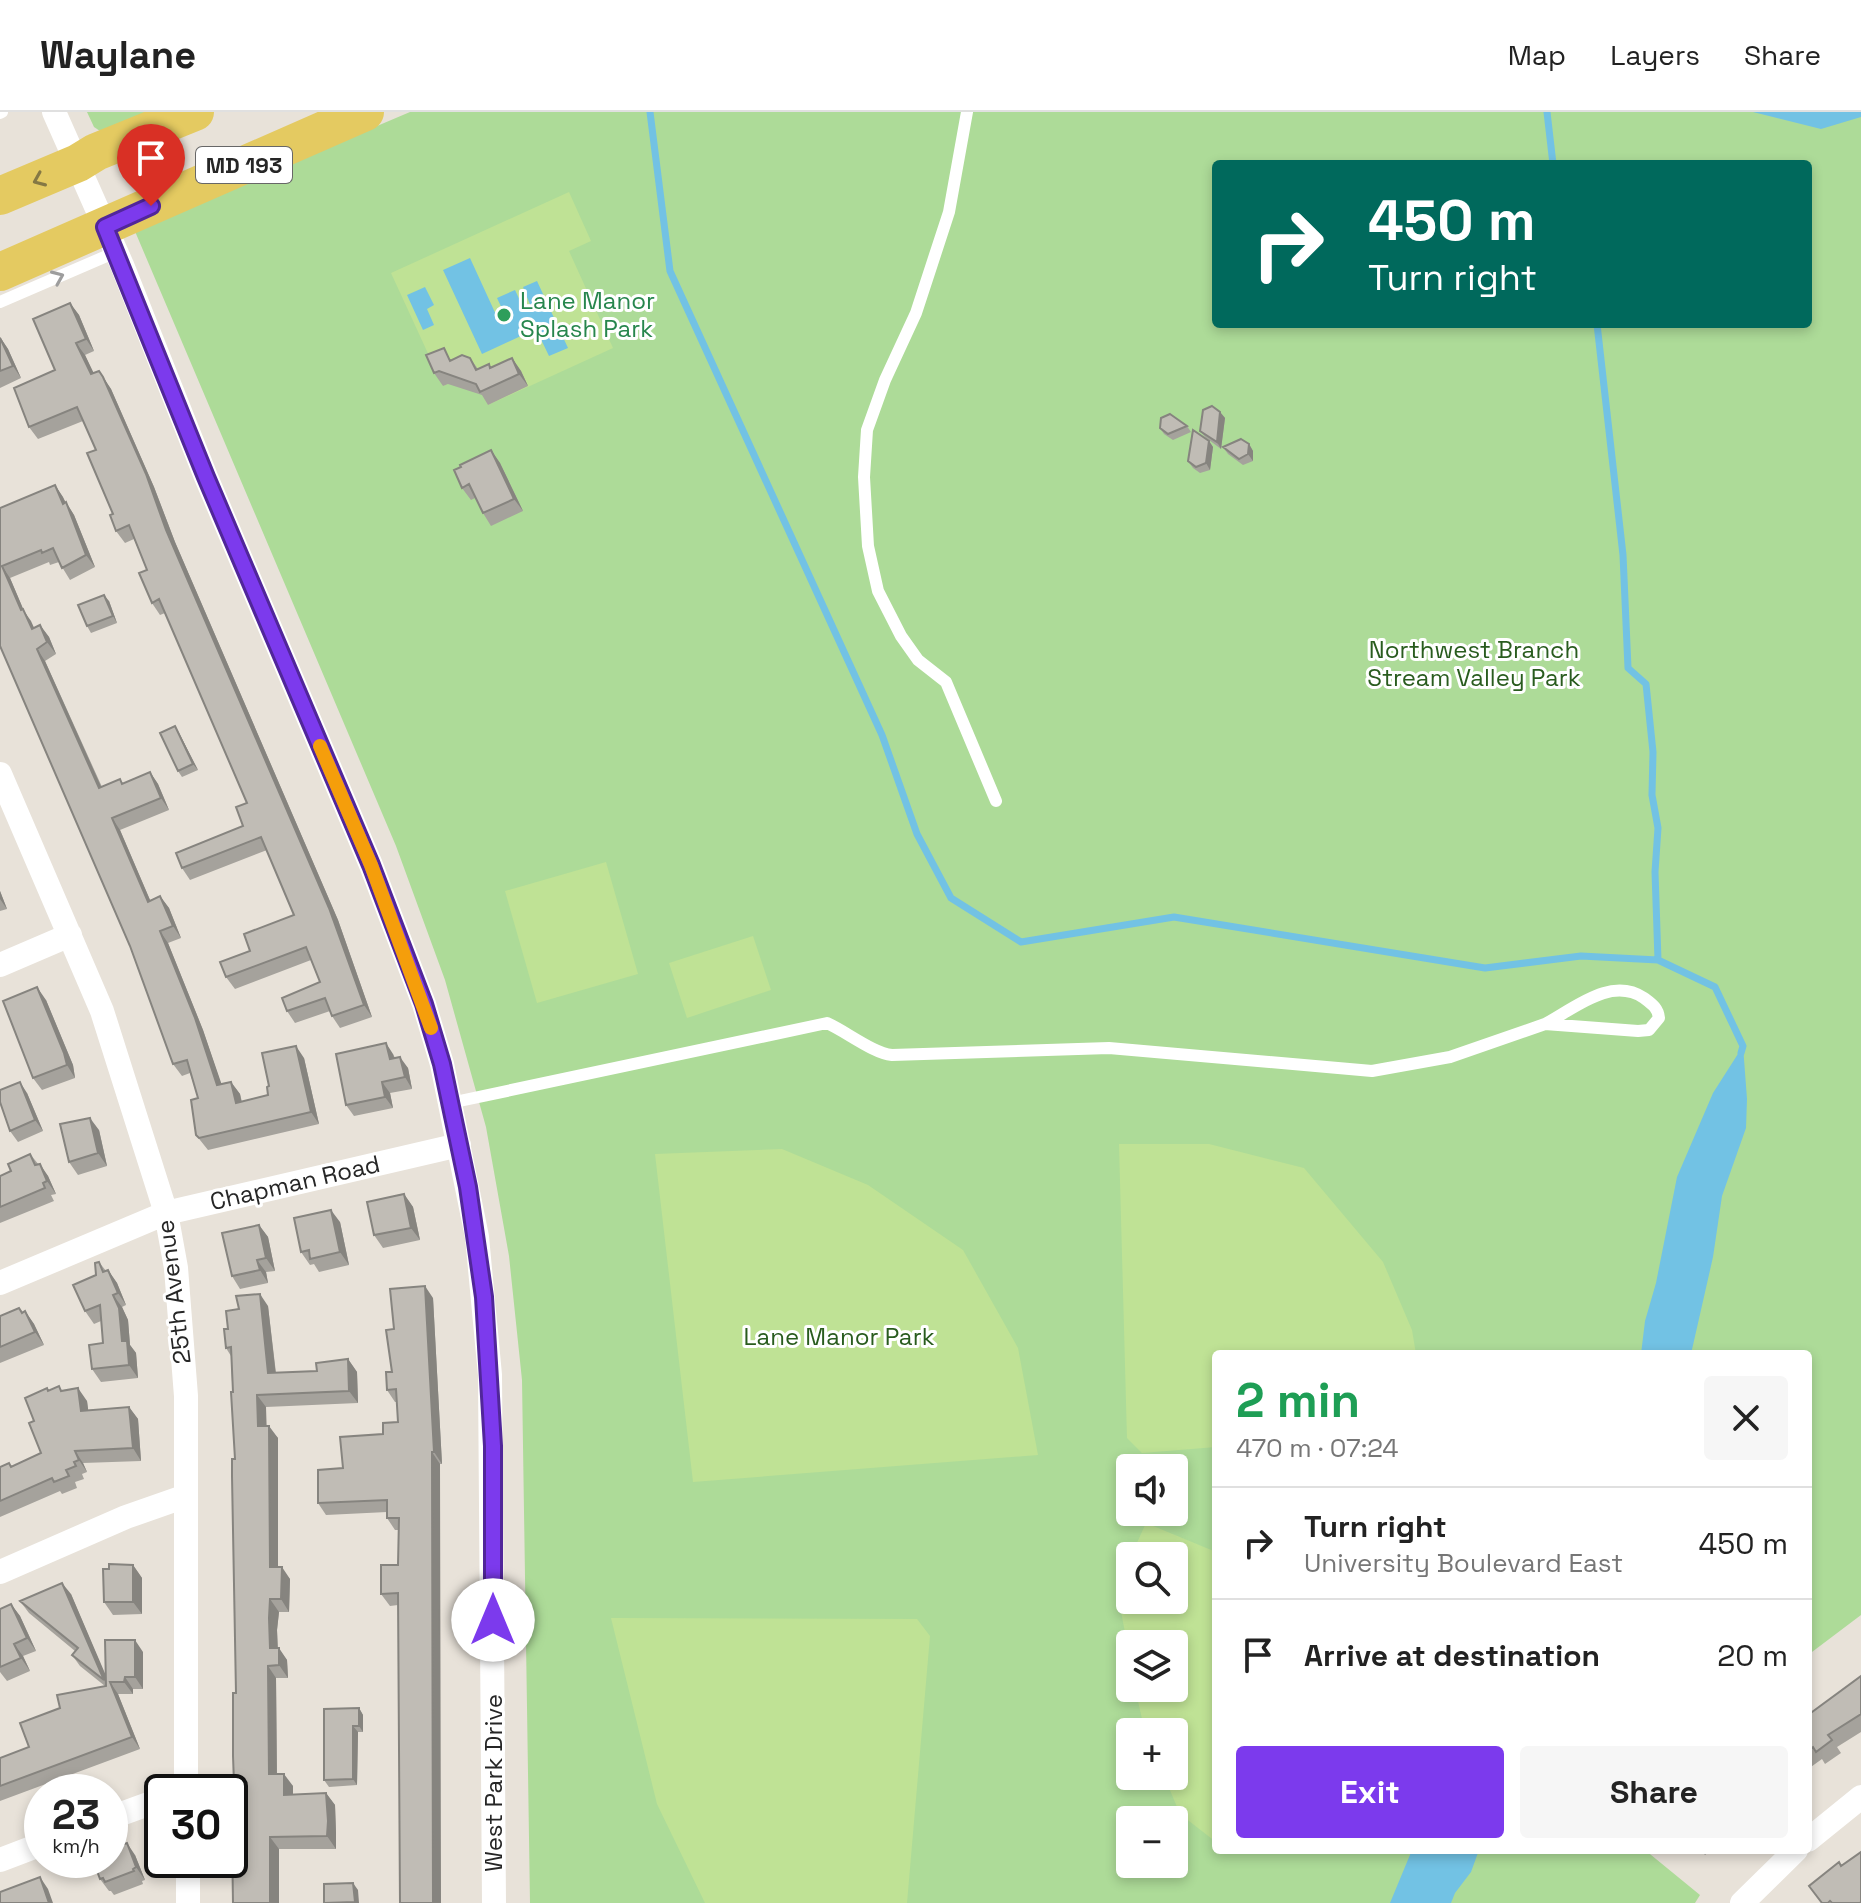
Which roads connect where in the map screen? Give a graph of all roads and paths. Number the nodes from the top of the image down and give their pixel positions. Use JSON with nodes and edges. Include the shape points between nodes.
{"nodes":[{"id":1,"x":54,"y":112,"type":"edge"},
{"id":2,"x":195,"y":112,"type":"edge"},
{"id":3,"x":365,"y":112,"type":"edge"},
{"id":4,"x":967,"y":112,"type":"edge"},
{"id":5,"x":78,"y":163,"type":"junction"},
{"id":6,"x":0,"y":196,"type":"edge"},
{"id":7,"x":110,"y":239,"type":"junction"},
{"id":8,"x":0,"y":272,"type":"edge"},
{"id":9,"x":0,"y":302,"type":"edge"},
{"id":10,"x":0,"y":774,"type":"edge"},
{"id":11,"x":996,"y":801,"type":"dead end"},
{"id":12,"x":70,"y":935,"type":"junction"},
{"id":13,"x":0,"y":965,"type":"edge"},
{"id":14,"x":1545,"y":1024,"type":"junction"},
{"id":15,"x":450,"y":1103,"type":"junction"},
{"id":16,"x":459,"y":1145,"type":"junction"},
{"id":17,"x":166,"y":1213,"type":"junction"},
{"id":18,"x":0,"y":1283,"type":"edge"},
{"id":19,"x":186,"y":1496,"type":"junction"},
{"id":20,"x":0,"y":1572,"type":"edge"},
{"id":21,"x":184,"y":1774,"type":"edge"},
{"id":22,"x":1861,"y":1797,"type":"edge"},
{"id":23,"x":1812,"y":1837,"type":"edge"},
{"id":24,"x":24,"y":1851,"type":"edge"},
{"id":25,"x":1792,"y":1854,"type":"edge"},
{"id":26,"x":0,"y":1860,"type":"edge"},
{"id":27,"x":188,"y":1878,"type":"edge"},
{"id":28,"x":188,"y":1903,"type":"edge"},
{"id":29,"x":494,"y":1903,"type":"edge"},
{"id":30,"x":1742,"y":1903,"type":"edge"}],
"edges":[{"from":1,"to":5,"type":"street","name":"West Park Drive"},
{"from":2,"to":5,"type":"main road","number":"MD 193"},
{"from":3,"to":7,"type":"main road","number":"MD 193"},
{"from":4,"to":11,"type":"lane","via":[[949,212],[916,313],[867,430],[864,477],[868,546],[878,591],[918,660],[946,682]]},
{"from":5,"to":6,"type":"main road","number":"MD 193","one_way":true},
{"from":5,"to":7,"type":"street","name":"West Park Drive"},
{"from":7,"to":8,"type":"main road","number":"MD 193"},
{"from":9,"to":7,"type":"lane","one_way":true},
{"from":7,"to":15,"type":"street","name":"West Park Drive","via":[[371,865],[424,1004]]},
{"from":10,"to":12,"type":"street","name":"25th Avenue"},
{"from":12,"to":13,"type":"street"},
{"from":12,"to":17,"type":"street","name":"25th Avenue","via":[[102,1011]]},
{"from":14,"to":14,"type":"lane","via":[[1638,1031],[1649,1030],[1659,1018],[1652,1004],[1634,992],[1613,989]]},
{"from":14,"to":15,"type":"lane","via":[[1450,1057],[1372,1071],[1109,1048],[879,1054],[827,1023]]},
{"from":15,"to":16,"type":"street","name":"West Park Drive"},
{"from":16,"to":17,"type":"street","name":"Chapman Road"},
{"from":16,"to":29,"type":"street","name":"West Park Drive","via":[[482,1273],[490,1375]]},
{"from":17,"to":18,"type":"street","name":"Chapman Road"},
{"from":17,"to":19,"type":"street","name":"25th Avenue","via":[[186,1396]]},
{"from":19,"to":20,"type":"street"},
{"from":19,"to":21,"type":"street","name":"25th Avenue"},
{"from":22,"to":23,"type":"street"},
{"from":24,"to":26,"type":"street"},
{"from":25,"to":30,"type":"street"},
{"from":27,"to":28,"type":"street"}]}
